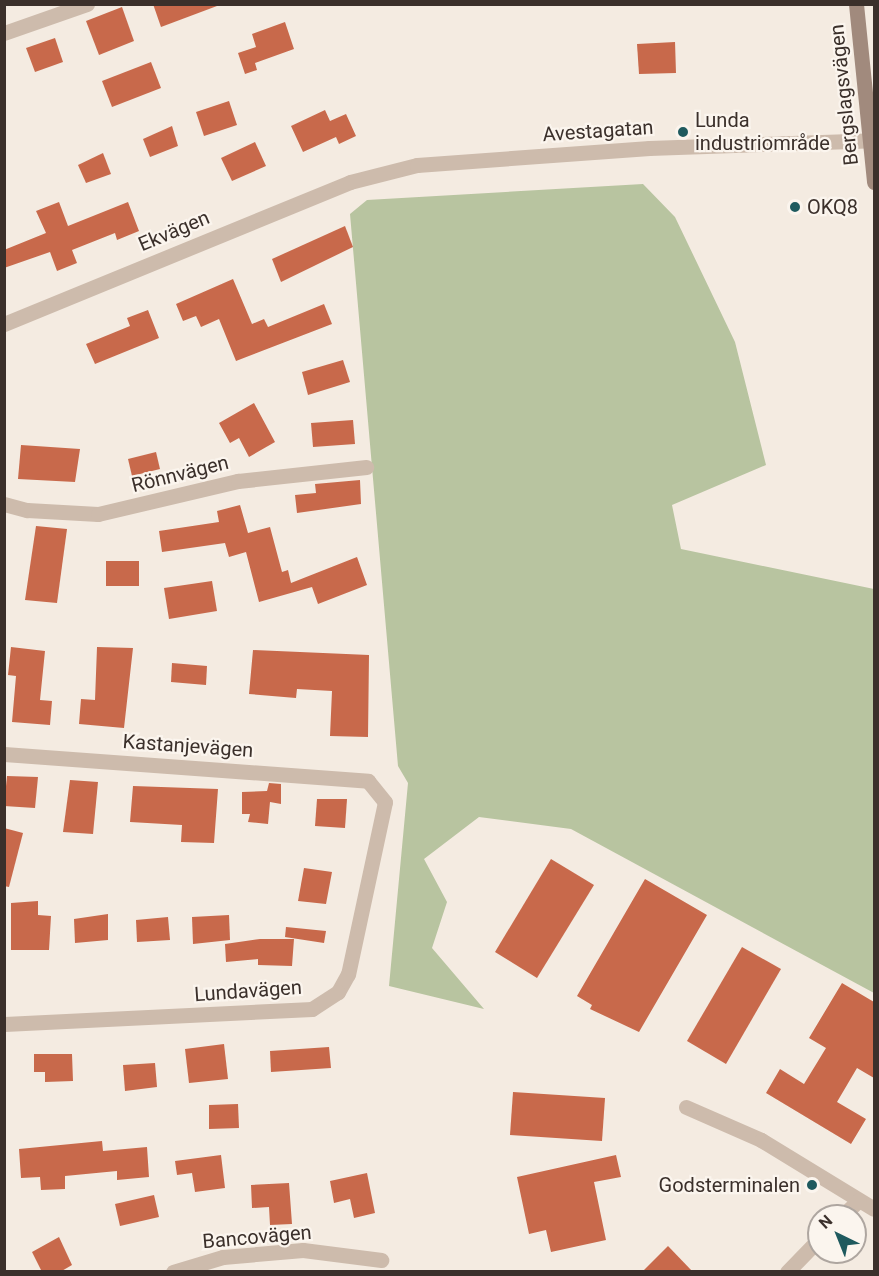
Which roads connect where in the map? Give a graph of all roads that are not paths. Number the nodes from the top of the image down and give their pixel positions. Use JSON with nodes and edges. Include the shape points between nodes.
{"nodes":[{"id":1,"x":87,"y":4,"type":"edge"},
{"id":2,"x":856,"y":4,"type":"edge"},
{"id":3,"x":4,"y":33,"type":"edge"},
{"id":4,"x":872,"y":141,"type":"edge"},
{"id":5,"x":361,"y":178,"type":"joint"},
{"id":6,"x":874,"y":182,"type":"edge"},
{"id":7,"x":4,"y":324,"type":"edge"},
{"id":8,"x":366,"y":467,"type":"dead end"},
{"id":9,"x":4,"y":504,"type":"edge"},
{"id":10,"x":4,"y":754,"type":"edge"},
{"id":11,"x":368,"y":781,"type":"joint"},
{"id":12,"x":4,"y":1024,"type":"edge"},
{"id":13,"x":686,"y":1107,"type":"dead end"},
{"id":14,"x":859,"y":1200,"type":"junction"},
{"id":15,"x":855,"y":1204,"type":"edge"},
{"id":16,"x":874,"y":1209,"type":"edge"},
{"id":17,"x":807,"y":1251,"type":"edge"},
{"id":18,"x":381,"y":1260,"type":"dead end"},
{"id":19,"x":172,"y":1272,"type":"edge"},
{"id":20,"x":787,"y":1272,"type":"edge"}],
"edges":[{"from":1,"to":3,"type":"street"},
{"from":2,"to":4,"type":"main road","name":"Bergslagsvägen"},
{"from":4,"to":5,"type":"street","name":"Avestagatan","via":[[690,146],[469,160],[417,165]]},
{"from":4,"to":6,"type":"main road","name":"Bergslagsvägen"},
{"from":5,"to":7,"type":"street","name":"Ekvägen"},
{"from":8,"to":9,"type":"street","name":"Rönnvägen","via":[[238,481],[98,514],[27,510]]},
{"from":10,"to":11,"type":"street","name":"Kastanjevägen"},
{"from":11,"to":12,"type":"street","name":"Lundavägen","via":[[385,802],[348,974],[338,992],[312,1009],[284,1013]]},
{"from":13,"to":14,"type":"street","via":[[761,1140]]},
{"from":14,"to":15,"type":"street"},
{"from":14,"to":16,"type":"street"},
{"from":17,"to":20,"type":"street"},
{"from":18,"to":19,"type":"street","name":"Bancovägen","via":[[303,1250],[223,1257]]}]}
